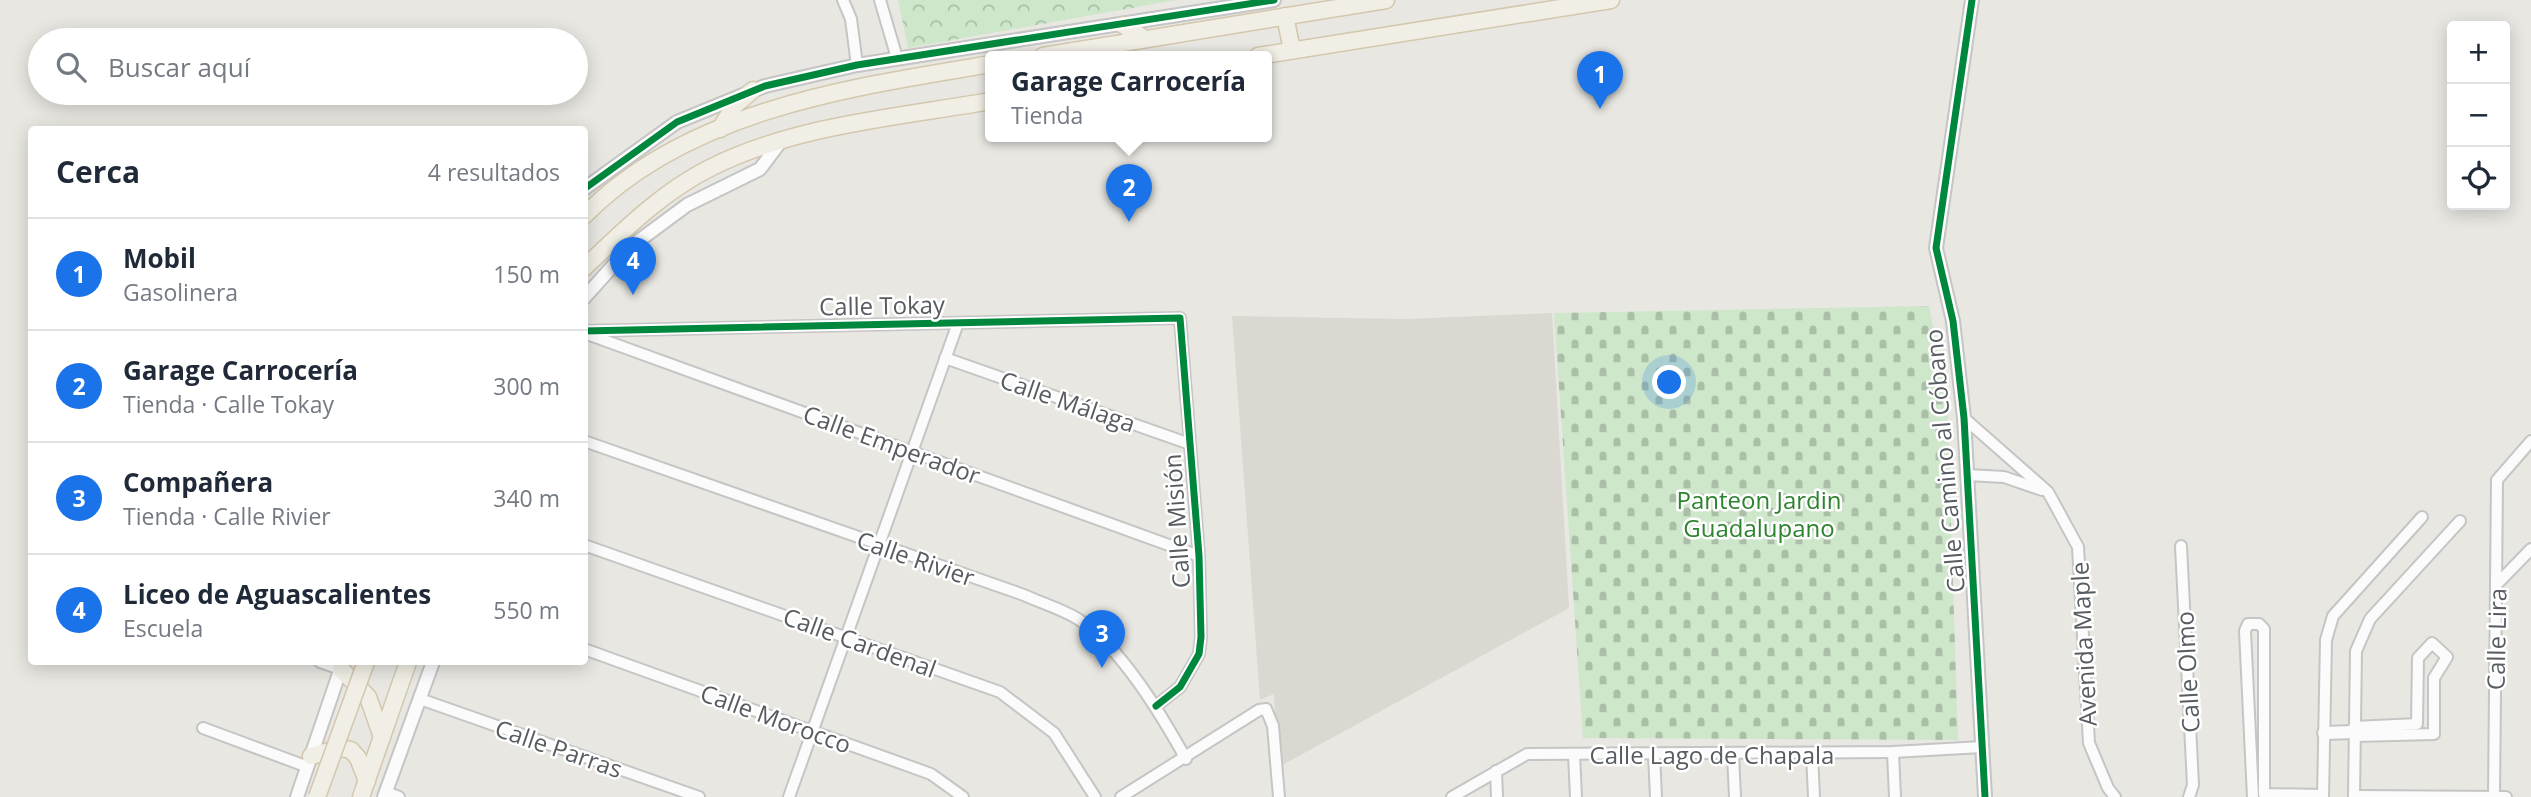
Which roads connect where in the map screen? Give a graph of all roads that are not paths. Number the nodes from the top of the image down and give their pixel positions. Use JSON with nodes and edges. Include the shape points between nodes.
{"nodes":[{"id":1,"x":843,"y":0,"type":"edge"},
{"id":2,"x":880,"y":0,"type":"edge"},
{"id":3,"x":1274,"y":0,"type":"edge"},
{"id":4,"x":1386,"y":0,"type":"edge"},
{"id":5,"x":1611,"y":0,"type":"edge"},
{"id":6,"x":1972,"y":0,"type":"edge"},
{"id":7,"x":1285,"y":16,"type":"junction"},
{"id":8,"x":1123,"y":25,"type":"junction"},
{"id":9,"x":1144,"y":39,"type":"junction"},
{"id":10,"x":1292,"y":50,"type":"junction"},
{"id":11,"x":1073,"y":51,"type":"edge"},
{"id":12,"x":1272,"y":54,"type":"edge"},
{"id":13,"x":897,"y":58,"type":"junction"},
{"id":14,"x":857,"y":65,"type":"junction"},
{"id":15,"x":985,"y":65,"type":"edge"},
{"id":16,"x":752,"y":90,"type":"junction"},
{"id":17,"x":985,"y":102,"type":"edge"},
{"id":18,"x":720,"y":129,"type":"junction"},
{"id":19,"x":781,"y":141,"type":"junction"},
{"id":20,"x":588,"y":186,"type":"edge"},
{"id":21,"x":588,"y":213,"type":"edge"},
{"id":22,"x":588,"y":264,"type":"edge"},
{"id":23,"x":588,"y":294,"type":"edge"},
{"id":24,"x":1180,"y":318,"type":"joint"},
{"id":25,"x":958,"y":323,"type":"junction"},
{"id":26,"x":588,"y":332,"type":"edge"},
{"id":27,"x":588,"y":333,"type":"edge"},
{"id":28,"x":945,"y":358,"type":"junction"},
{"id":29,"x":1964,"y":418,"type":"junction"},
{"id":30,"x":588,"y":442,"type":"edge"},
{"id":31,"x":2531,"y":442,"type":"edge"},
{"id":32,"x":1190,"y":444,"type":"junction"},
{"id":33,"x":912,"y":452,"type":"junction"},
{"id":34,"x":1968,"y":475,"type":"junction"},
{"id":35,"x":2048,"y":492,"type":"junction"},
{"id":36,"x":2422,"y":517,"type":"dead end"},
{"id":37,"x":2459,"y":521,"type":"dead end"},
{"id":38,"x":879,"y":545,"type":"junction"},
{"id":39,"x":588,"y":546,"type":"edge"},
{"id":40,"x":2181,"y":546,"type":"dead end"},
{"id":41,"x":2531,"y":549,"type":"edge"},
{"id":42,"x":1199,"y":556,"type":"junction"},
{"id":43,"x":2497,"y":584,"type":"junction"},
{"id":44,"x":846,"y":636,"type":"junction"},
{"id":45,"x":588,"y":650,"type":"edge"},
{"id":46,"x":342,"y":665,"type":"edge"},
{"id":47,"x":365,"y":665,"type":"edge"},
{"id":48,"x":407,"y":665,"type":"edge"},
{"id":49,"x":432,"y":665,"type":"edge"},
{"id":50,"x":420,"y":699,"type":"junction"},
{"id":51,"x":1156,"y":706,"type":"junction"},
{"id":52,"x":204,"y":728,"type":"dead end"},
{"id":53,"x":813,"y":730,"type":"junction"},
{"id":54,"x":2354,"y":732,"type":"junction"},
{"id":55,"x":2324,"y":733,"type":"junction"},
{"id":56,"x":382,"y":737,"type":"junction"},
{"id":57,"x":1982,"y":747,"type":"junction"},
{"id":58,"x":1893,"y":752,"type":"junction"},
{"id":59,"x":1812,"y":753,"type":"junction"},
{"id":60,"x":1574,"y":754,"type":"junction"},
{"id":61,"x":1654,"y":754,"type":"junction"},
{"id":62,"x":1733,"y":754,"type":"junction"},
{"id":63,"x":1186,"y":759,"type":"junction"},
{"id":64,"x":309,"y":762,"type":"junction"},
{"id":65,"x":1496,"y":771,"type":"junction"},
{"id":66,"x":367,"y":781,"type":"junction"},
{"id":67,"x":385,"y":795,"type":"edge"},
{"id":68,"x":2323,"y":796,"type":"edge"},
{"id":69,"x":2354,"y":796,"type":"edge"},
{"id":70,"x":297,"y":797,"type":"edge"},
{"id":71,"x":317,"y":797,"type":"edge"},
{"id":72,"x":361,"y":797,"type":"edge"},
{"id":73,"x":399,"y":797,"type":"edge"},
{"id":74,"x":699,"y":797,"type":"edge"},
{"id":75,"x":789,"y":797,"type":"edge"},
{"id":76,"x":963,"y":797,"type":"edge"},
{"id":77,"x":1095,"y":797,"type":"edge"},
{"id":78,"x":1121,"y":797,"type":"edge"},
{"id":79,"x":1279,"y":797,"type":"edge"},
{"id":80,"x":1452,"y":797,"type":"edge"},
{"id":81,"x":1497,"y":797,"type":"edge"},
{"id":82,"x":1576,"y":797,"type":"edge"},
{"id":83,"x":1656,"y":797,"type":"edge"},
{"id":84,"x":1735,"y":797,"type":"edge"},
{"id":85,"x":1814,"y":797,"type":"edge"},
{"id":86,"x":1895,"y":797,"type":"edge"},
{"id":87,"x":1984,"y":797,"type":"edge"},
{"id":88,"x":2115,"y":797,"type":"edge"},
{"id":89,"x":2189,"y":797,"type":"edge"},
{"id":90,"x":2253,"y":797,"type":"edge"},
{"id":91,"x":2498,"y":797,"type":"edge"}],
"edges":[{"from":1,"to":14,"type":"street","via":[[851,19]]},
{"from":2,"to":13,"type":"street"},
{"from":3,"to":8,"type":"street"},
{"from":4,"to":7,"type":"main road"},
{"from":5,"to":10,"type":"main road"},
{"from":6,"to":29,"type":"street","name":"Calle Camino al Cóbano","via":[[1936,248],[1953,321]]},
{"from":7,"to":9,"type":"main road"},
{"from":7,"to":10,"type":"main road"},
{"from":8,"to":9,"type":"main road"},
{"from":8,"to":13,"type":"street"},
{"from":9,"to":11,"type":"main road"},
{"from":10,"to":12,"type":"main road"},
{"from":13,"to":14,"type":"street"},
{"from":14,"to":16,"type":"street"},
{"from":15,"to":18,"type":"main road","via":[[851,87],[757,113]]},
{"from":16,"to":18,"type":"main road","via":[[735,105]]},
{"from":16,"to":20,"type":"street","via":[[677,122]]},
{"from":17,"to":19,"type":"main road"},
{"from":18,"to":21,"type":"main road","via":[[641,171]]},
{"from":19,"to":22,"type":"main road","via":[[710,168],[649,207]]},
{"from":19,"to":23,"type":"street","via":[[760,169],[687,205],[629,248]]},
{"from":24,"to":25,"type":"street","name":"Calle Tokay"},
{"from":24,"to":32,"type":"street","name":"Calle Misión"},
{"from":25,"to":26,"type":"street","name":"Calle Tokay"},
{"from":25,"to":28,"type":"street"},
{"from":27,"to":33,"type":"street","name":"Calle Emperador"},
{"from":28,"to":32,"type":"street","name":"Calle Málaga"},
{"from":28,"to":33,"type":"street"},
{"from":29,"to":34,"type":"street","name":"Calle Camino al Cóbano"},
{"from":29,"to":35,"type":"street","name":"Avenida Maple"},
{"from":30,"to":38,"type":"street","name":"Calle Rivier"},
{"from":31,"to":43,"type":"street","name":"Calle Lira","via":[[2497,480]]},
{"from":32,"to":42,"type":"street","name":"Calle Misión"},
{"from":33,"to":38,"type":"street"},
{"from":33,"to":42,"type":"street","name":"Calle Emperador"},
{"from":34,"to":35,"type":"street","via":[[2004,477]]},
{"from":34,"to":57,"type":"street","name":"Calle Camino al Cóbano"},
{"from":35,"to":88,"type":"street","name":"Avenida Maple","via":[[2078,547],[2089,743]]},
{"from":36,"to":55,"type":"street","via":[[2333,617],[2326,640]]},
{"from":37,"to":54,"type":"street","via":[[2361,634],[2356,651]]},
{"from":38,"to":44,"type":"street"},
{"from":38,"to":51,"type":"street","name":"Calle Rivier","via":[[1024,595],[1078,620],[1118,658]]},
{"from":39,"to":44,"type":"street","name":"Calle Cardenal"},
{"from":40,"to":89,"type":"street","name":"Calle Olmo","via":[[2193,785]]},
{"from":41,"to":43,"type":"street"},
{"from":42,"to":51,"type":"street","name":"Calle Misión","via":[[1199,654],[1180,687]]},
{"from":43,"to":91,"type":"street","name":"Calle Lira"},
{"from":44,"to":53,"type":"street"},
{"from":44,"to":77,"type":"street","name":"Calle Cardenal","via":[[1000,692],[1054,733]]},
{"from":45,"to":53,"type":"street","name":"Calle Morocco"},
{"from":46,"to":56,"type":"main road","via":[[368,697]]},
{"from":46,"to":64,"type":"street"},
{"from":47,"to":71,"type":"main road","bridge":true},
{"from":48,"to":56,"type":"main road"},
{"from":49,"to":50,"type":"street"},
{"from":50,"to":67,"type":"street"},
{"from":50,"to":74,"type":"street","name":"Calle Parras"},
{"from":51,"to":63,"type":"street","name":"Calle Rivier"},
{"from":52,"to":64,"type":"street"},
{"from":53,"to":75,"type":"street"},
{"from":53,"to":76,"type":"street","name":"Calle Morocco","via":[[931,774]]},
{"from":54,"to":54,"type":"street","via":[[2434,734],[2434,678],[2447,657],[2432,643],[2418,659],[2417,724]]},
{"from":54,"to":55,"type":"street"},
{"from":54,"to":69,"type":"street"},
{"from":55,"to":68,"type":"street"},
{"from":56,"to":66,"type":"main road"},
{"from":57,"to":58,"type":"street","name":"Calle Lago de Chapala"},
{"from":57,"to":87,"type":"street","name":"Calle Camino al Cóbano"},
{"from":58,"to":59,"type":"street","name":"Calle Lago de Chapala"},
{"from":58,"to":86,"type":"street"},
{"from":59,"to":62,"type":"street","name":"Calle Lago de Chapala"},
{"from":59,"to":85,"type":"street"},
{"from":60,"to":61,"type":"street","name":"Calle Lago de Chapala"},
{"from":60,"to":65,"type":"street","name":"Calle Lago de Chapala","via":[[1527,754]]},
{"from":60,"to":82,"type":"street"},
{"from":61,"to":62,"type":"street","name":"Calle Lago de Chapala"},
{"from":61,"to":83,"type":"street"},
{"from":62,"to":84,"type":"street"},
{"from":63,"to":78,"type":"street"},
{"from":63,"to":79,"type":"street","via":[[1266,709],[1273,726]]},
{"from":64,"to":66,"type":"main road","via":[[340,748],[351,750]]},
{"from":64,"to":70,"type":"street"},
{"from":65,"to":80,"type":"street","name":"Calle Lago de Chapala"},
{"from":65,"to":81,"type":"street"},
{"from":66,"to":72,"type":"main road"},
{"from":67,"to":73,"type":"street"},
{"from":68,"to":90,"type":"street","via":[[2264,794],[2264,629],[2248,624]]},
{"from":69,"to":91,"type":"street"}]}
